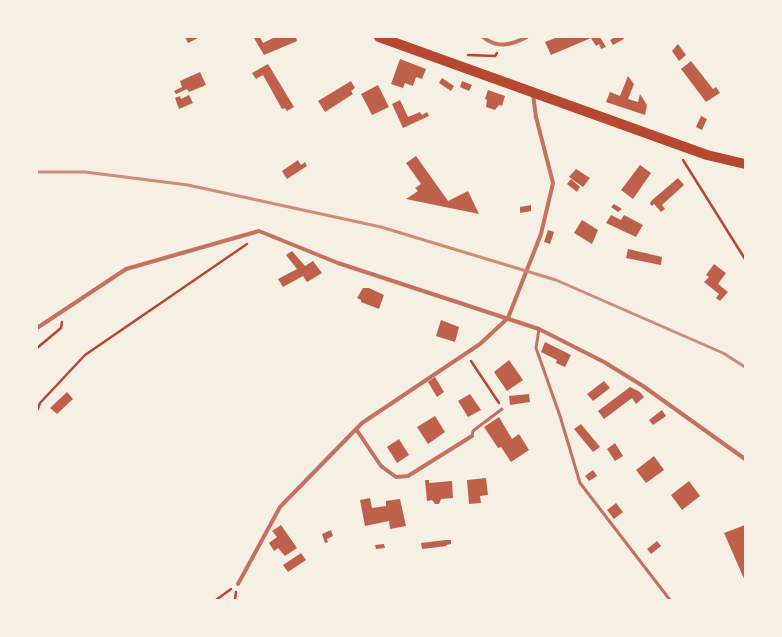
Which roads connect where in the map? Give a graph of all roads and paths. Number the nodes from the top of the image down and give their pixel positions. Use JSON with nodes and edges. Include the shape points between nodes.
{"nodes":[{"id":1,"x":379,"y":37,"type":"edge"},
{"id":2,"x":482,"y":37,"type":"edge"},
{"id":3,"x":527,"y":37,"type":"edge"},
{"id":4,"x":501,"y":45,"type":"junction"},
{"id":5,"x":460,"y":66,"type":"junction"},
{"id":6,"x":533,"y":93,"type":"junction"},
{"id":7,"x":672,"y":142,"type":"junction"},
{"id":8,"x":745,"y":164,"type":"edge"},
{"id":9,"x":264,"y":233,"type":"junction"},
{"id":10,"x":745,"y":259,"type":"edge"},
{"id":11,"x":66,"y":309,"type":"junction"},
{"id":12,"x":508,"y":318,"type":"junction"},
{"id":13,"x":37,"y":328,"type":"edge"},
{"id":14,"x":539,"y":329,"type":"junction"},
{"id":15,"x":37,"y":348,"type":"edge"},
{"id":16,"x":465,"y":353,"type":"junction"},
{"id":17,"x":502,"y":408,"type":"joint"},
{"id":18,"x":37,"y":411,"type":"edge"},
{"id":19,"x":356,"y":429,"type":"junction"},
{"id":20,"x":472,"y":436,"type":"joint"},
{"id":21,"x":745,"y":459,"type":"edge"},
{"id":22,"x":238,"y":584,"type":"joint"},
{"id":23,"x":216,"y":600,"type":"edge"},
{"id":24,"x":670,"y":600,"type":"edge"}],
"edges":[{"from":1,"to":5,"type":"main road"},
{"from":2,"to":4,"type":"street"},
{"from":3,"to":4,"type":"street","via":[[510,45]]},
{"from":4,"to":5,"type":"path","via":[[495,56],[464,56]]},
{"from":5,"to":6,"type":"main road"},
{"from":6,"to":7,"type":"main road"},
{"from":6,"to":12,"type":"street","via":[[536,117],[553,183],[541,234]]},
{"from":7,"to":8,"type":"main road","via":[[707,155]]},
{"from":7,"to":10,"type":"path"},
{"from":9,"to":11,"type":"street","via":[[259,231],[126,269]]},
{"from":9,"to":12,"type":"street","via":[[338,263]]},
{"from":9,"to":18,"type":"path","via":[[85,355],[40,403]]},
{"from":11,"to":13,"type":"street"},
{"from":11,"to":15,"type":"path","via":[[61,328]]},
{"from":12,"to":14,"type":"street"},
{"from":12,"to":16,"type":"street"},
{"from":14,"to":21,"type":"street","via":[[637,382]]},
{"from":14,"to":24,"type":"lane","via":[[536,348],[580,483]]},
{"from":16,"to":17,"type":"path"},
{"from":16,"to":19,"type":"street"},
{"from":17,"to":20,"type":"lane","via":[[473,431]]},
{"from":19,"to":20,"type":"street","via":[[381,466],[396,477],[408,476]]},
{"from":19,"to":22,"type":"street","via":[[280,507]]},
{"from":22,"to":23,"type":"path"}]}
